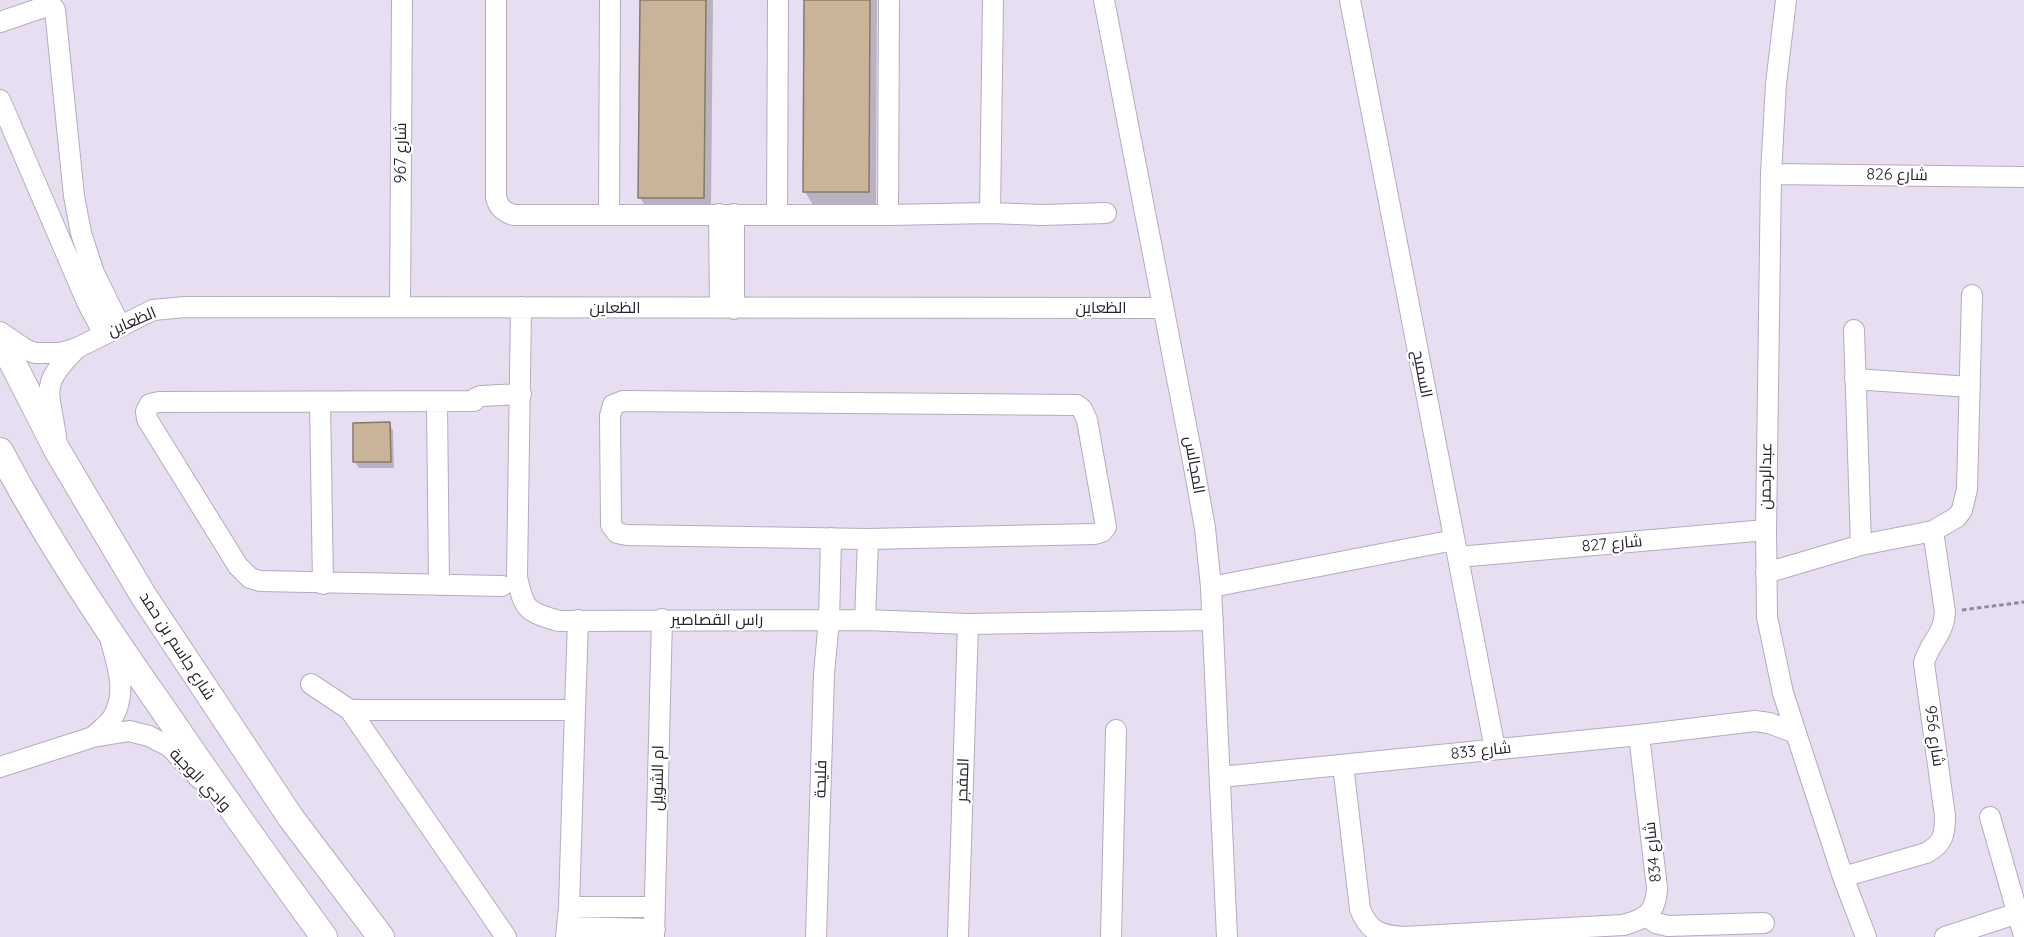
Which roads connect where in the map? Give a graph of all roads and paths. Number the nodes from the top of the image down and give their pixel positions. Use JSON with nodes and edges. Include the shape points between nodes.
{"nodes":[{"id":1,"x":402,"y":0,"type":"edge"},
{"id":2,"x":496,"y":0,"type":"edge"},
{"id":3,"x":610,"y":0,"type":"edge"},
{"id":4,"x":778,"y":0,"type":"edge"},
{"id":5,"x":889,"y":0,"type":"edge"},
{"id":6,"x":993,"y":0,"type":"edge"},
{"id":7,"x":1104,"y":0,"type":"edge"},
{"id":8,"x":1350,"y":0,"type":"edge"},
{"id":9,"x":1786,"y":0,"type":"edge"},
{"id":10,"x":53,"y":3,"type":"edge"},
{"id":11,"x":0,"y":22,"type":"edge"},
{"id":12,"x":0,"y":100,"type":"edge"},
{"id":13,"x":1770,"y":174,"type":"junction"},
{"id":14,"x":2024,"y":177,"type":"edge"},
{"id":15,"x":990,"y":213,"type":"junction"},
{"id":16,"x":1106,"y":213,"type":"dead end"},
{"id":17,"x":609,"y":214,"type":"junction"},
{"id":18,"x":726,"y":214,"type":"junction"},
{"id":19,"x":777,"y":214,"type":"junction"},
{"id":20,"x":888,"y":215,"type":"junction"},
{"id":21,"x":81,"y":233,"type":"junction"},
{"id":22,"x":60,"y":241,"type":"junction"},
{"id":23,"x":1972,"y":295,"type":"dead end"},
{"id":24,"x":400,"y":307,"type":"junction"},
{"id":25,"x":521,"y":307,"type":"junction"},
{"id":26,"x":1162,"y":308,"type":"junction"},
{"id":27,"x":727,"y":309,"type":"junction"},
{"id":28,"x":112,"y":330,"type":"junction"},
{"id":29,"x":1854,"y":330,"type":"dead end"},
{"id":30,"x":0,"y":332,"type":"edge"},
{"id":31,"x":0,"y":338,"type":"edge"},
{"id":32,"x":77,"y":348,"type":"junction"},
{"id":33,"x":1856,"y":379,"type":"junction"},
{"id":34,"x":1970,"y":387,"type":"junction"},
{"id":35,"x":437,"y":402,"type":"junction"},
{"id":36,"x":521,"y":402,"type":"junction"},
{"id":37,"x":320,"y":403,"type":"junction"},
{"id":38,"x":57,"y":450,"type":"junction"},
{"id":39,"x":0,"y":451,"type":"edge"},
{"id":40,"x":1766,"y":530,"type":"junction"},
{"id":41,"x":1933,"y":531,"type":"junction"},
{"id":42,"x":831,"y":538,"type":"junction"},
{"id":43,"x":867,"y":539,"type":"junction"},
{"id":44,"x":1861,"y":545,"type":"junction"},
{"id":45,"x":1456,"y":549,"type":"junction"},
{"id":46,"x":1766,"y":573,"type":"junction"},
{"id":47,"x":323,"y":584,"type":"junction"},
{"id":48,"x":439,"y":585,"type":"junction"},
{"id":49,"x":502,"y":586,"type":"dead end"},
{"id":50,"x":1211,"y":587,"type":"junction"},
{"id":51,"x":2024,"y":602,"type":"edge"},
{"id":52,"x":1945,"y":612,"type":"junction"},
{"id":53,"x":662,"y":619,"type":"junction"},
{"id":54,"x":578,"y":620,"type":"junction"},
{"id":55,"x":865,"y":620,"type":"junction"},
{"id":56,"x":1213,"y":620,"type":"junction"},
{"id":57,"x":829,"y":621,"type":"junction"},
{"id":58,"x":968,"y":624,"type":"junction"},
{"id":59,"x":108,"y":630,"type":"junction"},
{"id":60,"x":311,"y":684,"type":"dead end"},
{"id":61,"x":1783,"y":693,"type":"junction"},
{"id":62,"x":350,"y":710,"type":"junction"},
{"id":63,"x":575,"y":710,"type":"junction"},
{"id":64,"x":1741,"y":723,"type":"junction"},
{"id":65,"x":1116,"y":730,"type":"dead end"},
{"id":66,"x":1796,"y":734,"type":"junction"},
{"id":67,"x":1639,"y":735,"type":"junction"},
{"id":68,"x":93,"y":737,"type":"junction"},
{"id":69,"x":1495,"y":749,"type":"junction"},
{"id":70,"x":1343,"y":765,"type":"junction"},
{"id":71,"x":0,"y":767,"type":"edge"},
{"id":72,"x":1221,"y":777,"type":"junction"},
{"id":73,"x":1990,"y":817,"type":"dead end"},
{"id":74,"x":238,"y":818,"type":"junction"},
{"id":75,"x":1844,"y":878,"type":"junction"},
{"id":76,"x":569,"y":907,"type":"junction"},
{"id":77,"x":655,"y":908,"type":"junction"},
{"id":78,"x":2018,"y":913,"type":"junction"},
{"id":79,"x":1646,"y":916,"type":"junction"},
{"id":80,"x":1764,"y":923,"type":"dead end"},
{"id":81,"x":567,"y":932,"type":"edge"},
{"id":82,"x":655,"y":933,"type":"edge"},
{"id":83,"x":2024,"y":936,"type":"edge"},
{"id":84,"x":324,"y":937,"type":"edge"},
{"id":85,"x":381,"y":937,"type":"edge"},
{"id":86,"x":506,"y":937,"type":"edge"},
{"id":87,"x":816,"y":937,"type":"edge"},
{"id":88,"x":958,"y":937,"type":"edge"},
{"id":89,"x":1111,"y":937,"type":"edge"},
{"id":90,"x":1227,"y":937,"type":"edge"},
{"id":91,"x":1866,"y":937,"type":"edge"},
{"id":92,"x":1945,"y":937,"type":"edge"}],
"edges":[{"from":1,"to":24,"type":"street","name":"شارع 967"},
{"from":2,"to":17,"type":"street","via":[[497,203],[514,215]]},
{"from":3,"to":17,"type":"street"},
{"from":4,"to":19,"type":"street"},
{"from":5,"to":20,"type":"street"},
{"from":6,"to":15,"type":"street"},
{"from":7,"to":26,"type":"street","name":"المجالس"},
{"from":8,"to":45,"type":"street","name":"السميح"},
{"from":9,"to":13,"type":"street","name":"عبدالرحمن"},
{"from":10,"to":11,"type":"street"},
{"from":10,"to":21,"type":"street"},
{"from":12,"to":22,"type":"street"},
{"from":13,"to":14,"type":"street","name":"شارع 826"},
{"from":13,"to":40,"type":"street","name":"عبدالرحمن"},
{"from":15,"to":16,"type":"street"},
{"from":15,"to":20,"type":"street"},
{"from":17,"to":18,"type":"street"},
{"from":18,"to":19,"type":"street"},
{"from":18,"to":27,"type":"street"},
{"from":19,"to":20,"type":"street"},
{"from":21,"to":22,"type":"street"},
{"from":21,"to":28,"type":"street"},
{"from":22,"to":28,"type":"street","via":[[87,302]]},
{"from":23,"to":34,"type":"street"},
{"from":24,"to":25,"type":"street","name":"الظعاين"},
{"from":24,"to":28,"type":"street","name":"الظعاين","via":[[185,307],[153,310]]},
{"from":25,"to":27,"type":"street","name":"الظعاين"},
{"from":25,"to":36,"type":"street","name":"راس القصاصير"},
{"from":26,"to":27,"type":"street","name":"الظعاين"},
{"from":26,"to":50,"type":"street","name":"المجالس","via":[[1197,484]]},
{"from":28,"to":32,"type":"street","name":"الظعاين"},
{"from":29,"to":33,"type":"street"},
{"from":30,"to":32,"type":"street","name":"الظعاين","via":[[35,352],[49,354]]},
{"from":31,"to":38,"type":"main road","name":"شارع جاسم بن حمد"},
{"from":32,"to":38,"type":"street","name":"الظعاين","via":[[55,371],[49,384]]},
{"from":33,"to":34,"type":"street"},
{"from":33,"to":44,"type":"street"},
{"from":34,"to":41,"type":"street","via":[[1964,501],[1957,517]]},
{"from":35,"to":36,"type":"street","via":[[474,401],[481,396]]},
{"from":35,"to":37,"type":"street"},
{"from":35,"to":48,"type":"street"},
{"from":36,"to":54,"type":"street","name":"راس القصاصير","via":[[518,577],[522,600],[541,616]]},
{"from":37,"to":47,"type":"street"},
{"from":37,"to":47,"type":"street","via":[[159,402],[150,404],[146,411],[147,419],[242,572],[260,581]]},
{"from":38,"to":85,"type":"main road","name":"شارع جاسم بن حمد","via":[[143,595],[285,808]]},
{"from":39,"to":59,"type":"main road"},
{"from":40,"to":45,"type":"street","name":"شارع 827"},
{"from":40,"to":46,"type":"street","name":"عبدالرحمن"},
{"from":41,"to":44,"type":"street"},
{"from":41,"to":52,"type":"street","name":"شارع 956"},
{"from":42,"to":43,"type":"street"},
{"from":42,"to":43,"type":"street","via":[[617,533],[611,525],[613,405],[623,401],[1070,404],[1085,413],[1106,522],[1102,532]]},
{"from":42,"to":57,"type":"street","name":"فليحة"},
{"from":43,"to":55,"type":"street"},
{"from":44,"to":46,"type":"street"},
{"from":45,"to":50,"type":"street","name":"شارع 827"},
{"from":45,"to":69,"type":"street","name":"السميح"},
{"from":46,"to":61,"type":"street","name":"عبدالرحمن","via":[[1767,617]]},
{"from":47,"to":48,"type":"street"},
{"from":48,"to":49,"type":"street"},
{"from":50,"to":56,"type":"street","name":"المجالس"},
{"from":51,"to":52,"type":"path"},
{"from":52,"to":75,"type":"street","name":"شارع 956","via":[[1941,634],[1926,653],[1924,663],[1945,816],[1943,838],[1926,853]]},
{"from":53,"to":54,"type":"street","name":"راس القصاصير"},
{"from":53,"to":57,"type":"street","name":"راس القصاصير"},
{"from":53,"to":77,"type":"street","name":"ام الشويل"},
{"from":54,"to":63,"type":"street"},
{"from":55,"to":57,"type":"street","name":"راس القصاصير"},
{"from":55,"to":58,"type":"street","name":"راس القصاصير"},
{"from":56,"to":58,"type":"street","name":"راس القصاصير"},
{"from":56,"to":72,"type":"street","name":"المجالس"},
{"from":57,"to":87,"type":"street","name":"فليحة"},
{"from":58,"to":88,"type":"street","name":"المفجر"},
{"from":59,"to":68,"type":"street","name":"وادي الوجبة","via":[[122,694],[113,718]]},
{"from":59,"to":74,"type":"main road"},
{"from":60,"to":62,"type":"street"},
{"from":61,"to":64,"type":"street","name":"شارع 833","via":[[1766,711]]},
{"from":61,"to":66,"type":"street","name":"عبدالرحمن"},
{"from":62,"to":63,"type":"street"},
{"from":62,"to":86,"type":"street"},
{"from":63,"to":76,"type":"street"},
{"from":64,"to":66,"type":"street","name":"شارع 833","via":[[1769,723]]},
{"from":64,"to":67,"type":"street","name":"شارع 833"},
{"from":65,"to":89,"type":"street"},
{"from":66,"to":75,"type":"street","name":"عبدالرحمن"},
{"from":67,"to":69,"type":"street","name":"شارع 833"},
{"from":67,"to":79,"type":"street","name":"شارع 834","via":[[1657,888],[1654,907]]},
{"from":68,"to":71,"type":"street","name":"وادي الوجبة"},
{"from":68,"to":74,"type":"street","name":"وادي الوجبة","via":[[129,730],[170,747]]},
{"from":69,"to":70,"type":"street","name":"شارع 833"},
{"from":70,"to":72,"type":"street","name":"شارع 833"},
{"from":70,"to":79,"type":"street","via":[[1360,909],[1365,923],[1374,930],[1403,937],[1623,925]]},
{"from":72,"to":90,"type":"street","name":"المجالس"},
{"from":73,"to":78,"type":"street"},
{"from":74,"to":84,"type":"main road"},
{"from":75,"to":91,"type":"street","name":"عبدالرحمن"},
{"from":76,"to":77,"type":"street"},
{"from":76,"to":81,"type":"street"},
{"from":77,"to":82,"type":"street","name":"ام الشويل"},
{"from":78,"to":83,"type":"street"},
{"from":78,"to":92,"type":"street"},
{"from":79,"to":80,"type":"street","via":[[1668,926]]},
{"from":81,"to":82,"type":"street"}]}
